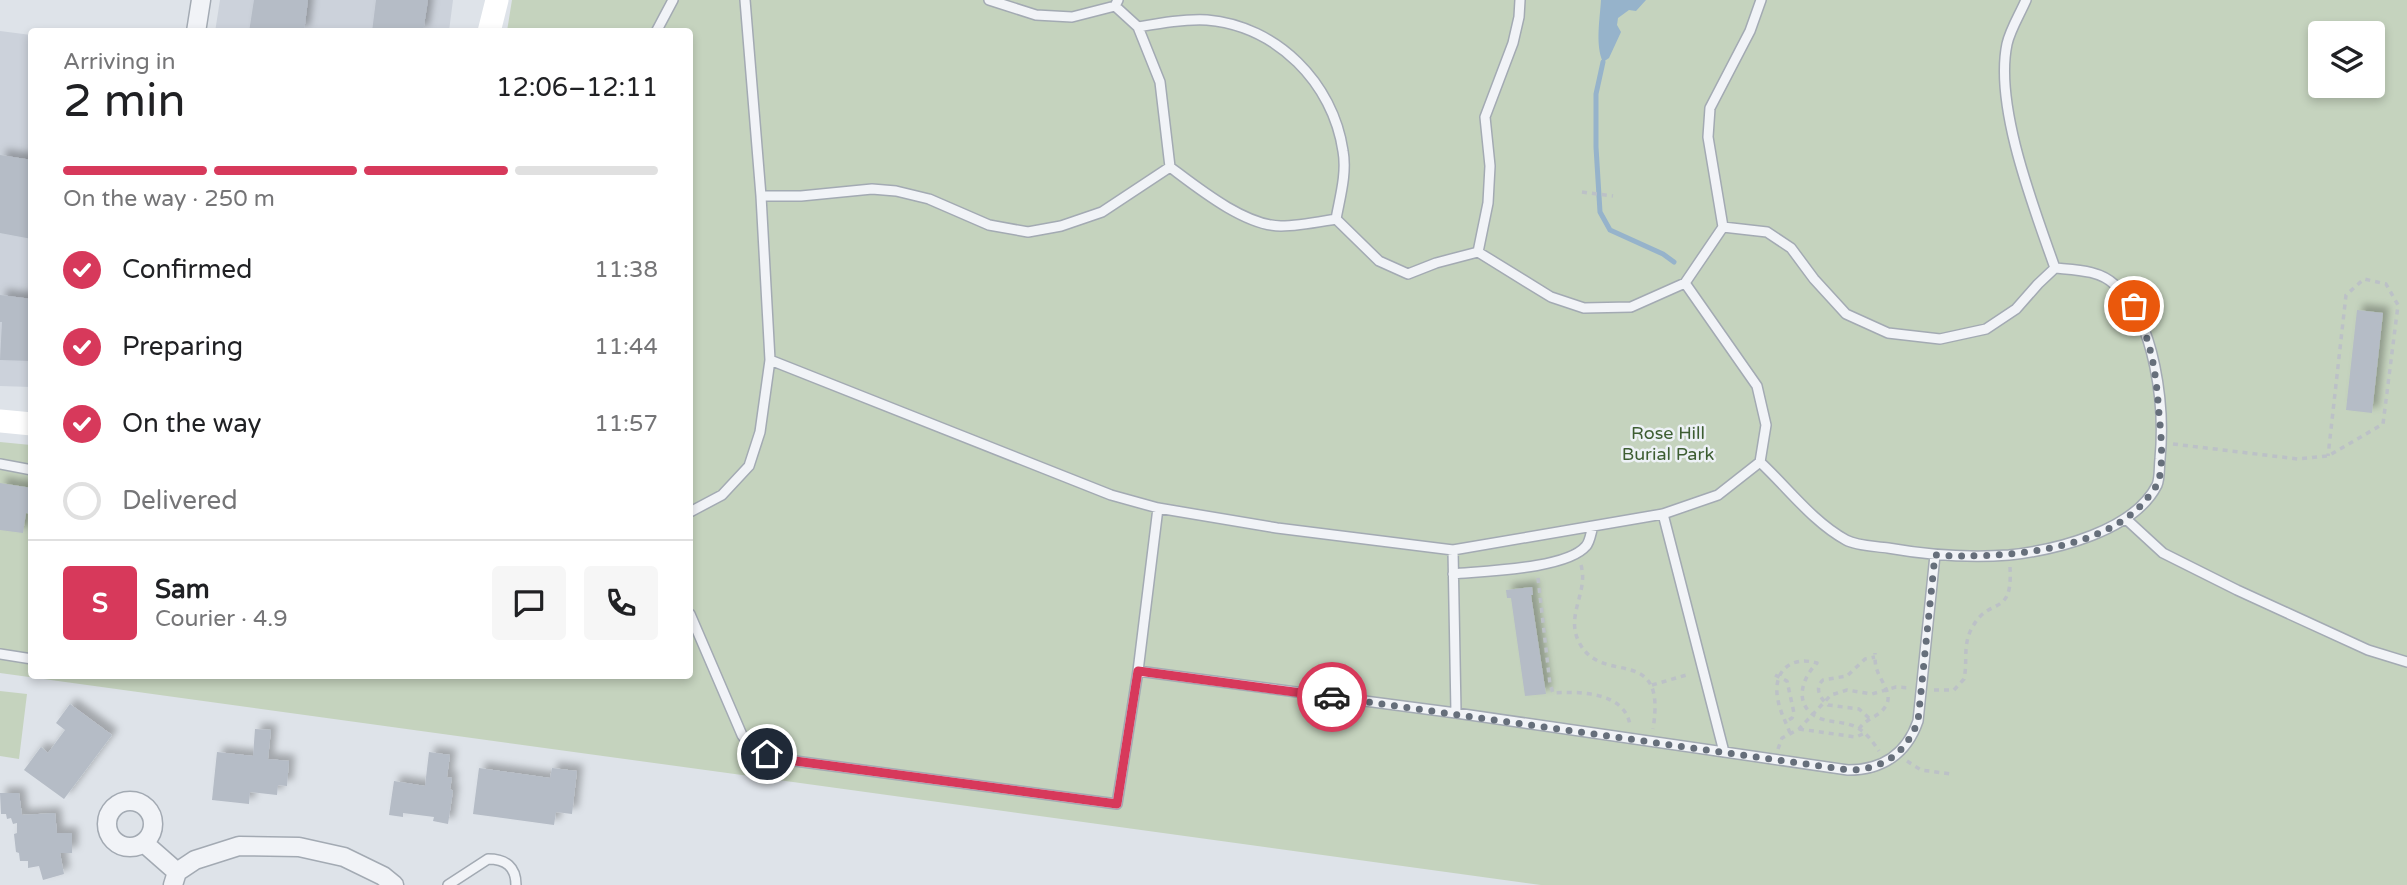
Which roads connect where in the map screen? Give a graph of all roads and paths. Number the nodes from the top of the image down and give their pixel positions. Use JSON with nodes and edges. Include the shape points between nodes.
{"nodes":[{"id":1,"x":201,"y":0,"type":"edge"},
{"id":2,"x":479,"y":0,"type":"edge"},
{"id":3,"x":497,"y":0,"type":"edge"},
{"id":4,"x":673,"y":0,"type":"edge"},
{"id":5,"x":745,"y":0,"type":"edge"},
{"id":6,"x":989,"y":0,"type":"edge"},
{"id":7,"x":1520,"y":0,"type":"edge"},
{"id":8,"x":1761,"y":0,"type":"edge"},
{"id":9,"x":2026,"y":0,"type":"edge"},
{"id":10,"x":1117,"y":3,"type":"edge"},
{"id":11,"x":1138,"y":27,"type":"junction"},
{"id":12,"x":197,"y":28,"type":"edge"},
{"id":13,"x":477,"y":28,"type":"edge"},
{"id":14,"x":490,"y":28,"type":"edge"},
{"id":15,"x":658,"y":28,"type":"edge"},
{"id":16,"x":1170,"y":167,"type":"junction"},
{"id":17,"x":1582,"y":192,"type":"dead end"},
{"id":18,"x":761,"y":196,"type":"junction"},
{"id":19,"x":1613,"y":196,"type":"dead end"},
{"id":20,"x":1336,"y":219,"type":"junction"},
{"id":21,"x":1723,"y":227,"type":"junction"},
{"id":22,"x":1478,"y":252,"type":"junction"},
{"id":23,"x":2055,"y":268,"type":"junction"},
{"id":24,"x":1685,"y":283,"type":"junction"},
{"id":25,"x":770,"y":360,"type":"junction"},
{"id":26,"x":0,"y":421,"type":"edge"},
{"id":27,"x":28,"y":424,"type":"edge"},
{"id":28,"x":2161,"y":443,"type":"junction"},
{"id":29,"x":2328,"y":456,"type":"junction"},
{"id":30,"x":1760,"y":462,"type":"junction"},
{"id":31,"x":0,"y":464,"type":"edge"},
{"id":32,"x":28,"y":469,"type":"edge"},
{"id":33,"x":1158,"y":508,"type":"junction"},
{"id":34,"x":693,"y":510,"type":"edge"},
{"id":35,"x":1663,"y":514,"type":"junction"},
{"id":36,"x":2126,"y":519,"type":"junction"},
{"id":37,"x":1593,"y":526,"type":"junction"},
{"id":38,"x":1453,"y":550,"type":"junction"},
{"id":39,"x":1577,"y":554,"type":"junction"},
{"id":40,"x":1935,"y":555,"type":"junction"},
{"id":41,"x":2009,"y":555,"type":"junction"},
{"id":42,"x":1537,"y":566,"type":"junction"},
{"id":43,"x":1453,"y":573,"type":"junction"},
{"id":44,"x":693,"y":621,"type":"edge"},
{"id":45,"x":0,"y":654,"type":"edge"},
{"id":46,"x":28,"y":658,"type":"edge"},
{"id":47,"x":2407,"y":662,"type":"edge"},
{"id":48,"x":1138,"y":671,"type":"junction"},
{"id":49,"x":1703,"y":671,"type":"junction"},
{"id":50,"x":1778,"y":676,"type":"junction"},
{"id":51,"x":1652,"y":685,"type":"junction"},
{"id":52,"x":1913,"y":688,"type":"dead end"},
{"id":53,"x":1887,"y":690,"type":"junction"},
{"id":54,"x":1934,"y":690,"type":"dead end"},
{"id":55,"x":1823,"y":701,"type":"junction"},
{"id":56,"x":1456,"y":713,"type":"junction"},
{"id":57,"x":1812,"y":714,"type":"junction"},
{"id":58,"x":1869,"y":718,"type":"junction"},
{"id":59,"x":1786,"y":722,"type":"junction"},
{"id":60,"x":1798,"y":729,"type":"junction"},
{"id":61,"x":1859,"y":729,"type":"junction"},
{"id":62,"x":1790,"y":733,"type":"junction"},
{"id":63,"x":1865,"y":733,"type":"junction"},
{"id":64,"x":1629,"y":738,"type":"junction"},
{"id":65,"x":1652,"y":741,"type":"junction"},
{"id":66,"x":1724,"y":752,"type":"junction"},
{"id":67,"x":1899,"y":754,"type":"junction"},
{"id":68,"x":1776,"y":760,"type":"junction"},
{"id":69,"x":1886,"y":763,"type":"junction"},
{"id":70,"x":1951,"y":774,"type":"dead end"},
{"id":71,"x":144,"y":843,"type":"dead end"},
{"id":72,"x":175,"y":878,"type":"edge"},
{"id":73,"x":394,"y":885,"type":"edge"},
{"id":74,"x":448,"y":885,"type":"edge"},
{"id":75,"x":516,"y":885,"type":"edge"}],
"edges":[{"from":1,"to":12,"type":"street"},
{"from":2,"to":13,"type":"main road"},
{"from":3,"to":14,"type":"main road"},
{"from":4,"to":15,"type":"lane"},
{"from":5,"to":18,"type":"lane"},
{"from":6,"to":10,"type":"lane","via":[[1036,15],[1072,17]]},
{"from":7,"to":22,"type":"lane","via":[[1514,43],[1485,117],[1490,166]]},
{"from":8,"to":21,"type":"lane","via":[[1710,108],[1708,137]]},
{"from":9,"to":23,"type":"lane","via":[[2007,43],[2004,82],[2022,169]]},
{"from":10,"to":11,"type":"lane"},
{"from":11,"to":16,"type":"lane","via":[[1160,82]]},
{"from":11,"to":20,"type":"lane","via":[[1183,19],[1210,20],[1245,29],[1296,59],[1321,87],[1343,152]]},
{"from":16,"to":18,"type":"lane","via":[[1102,212],[1028,232],[989,225],[896,191]]},
{"from":16,"to":20,"type":"lane","via":[[1209,197],[1256,221],[1279,226]]},
{"from":17,"to":19,"type":"path"},
{"from":18,"to":25,"type":"lane"},
{"from":20,"to":22,"type":"lane","via":[[1378,261],[1408,274]]},
{"from":21,"to":23,"type":"lane","via":[[1767,232],[1790,248],[1846,314],[1888,333],[1940,339],[1986,329],[2016,309]]},
{"from":21,"to":24,"type":"lane"},
{"from":22,"to":24,"type":"lane","via":[[1551,297],[1584,308],[1631,307]]},
{"from":23,"to":28,"type":"lane","via":[[2093,272],[2114,283],[2134,306],[2156,370]]},
{"from":24,"to":30,"type":"lane","via":[[1757,386],[1766,425]]},
{"from":25,"to":33,"type":"lane","via":[[1111,495]]},
{"from":25,"to":34,"type":"lane","via":[[760,432],[749,466],[722,495]]},
{"from":26,"to":27,"type":"main road"},
{"from":28,"to":29,"type":"path","via":[[2298,459]]},
{"from":28,"to":36,"type":"lane","via":[[2158,483]]},
{"from":29,"to":29,"type":"path","via":[[2384,424],[2398,304],[2386,284],[2364,279],[2346,295]]},
{"from":30,"to":35,"type":"lane","via":[[1718,495]]},
{"from":30,"to":40,"type":"lane","via":[[1816,518],[1848,541]]},
{"from":31,"to":32,"type":"lane"},
{"from":33,"to":38,"type":"lane"},
{"from":33,"to":48,"type":"lane"},
{"from":35,"to":37,"type":"lane"},
{"from":35,"to":49,"type":"lane"},
{"from":36,"to":41,"type":"lane","via":[[2059,546]]},
{"from":36,"to":47,"type":"lane","via":[[2163,553],[2368,650]]},
{"from":37,"to":38,"type":"lane"},
{"from":37,"to":39,"type":"lane","via":[[1588,545]]},
{"from":38,"to":43,"type":"lane"},
{"from":39,"to":42,"type":"lane"},
{"from":39,"to":51,"type":"path","via":[[1584,582],[1573,617],[1578,642],[1593,659],[1632,669]]},
{"from":40,"to":41,"type":"lane"},
{"from":40,"to":67,"type":"lane","via":[[1918,721]]},
{"from":41,"to":54,"type":"path","via":[[2011,590],[1974,624],[1964,649],[1964,680],[1954,690]]},
{"from":42,"to":43,"type":"lane"},
{"from":42,"to":64,"type":"path","via":[[1553,693],[1583,691],[1609,699],[1629,717]]},
{"from":43,"to":56,"type":"lane"},
{"from":44,"to":48,"type":"lane","via":[[742,736],[753,750],[780,759],[1117,804]]},
{"from":45,"to":46,"type":"lane"},
{"from":48,"to":56,"type":"lane"},
{"from":49,"to":51,"type":"path"},
{"from":49,"to":66,"type":"lane"},
{"from":50,"to":57,"type":"path","via":[[1800,659],[1817,663],[1802,685],[1803,700]]},
{"from":50,"to":59,"type":"path","via":[[1777,699]]},
{"from":50,"to":59,"type":"path","via":[[1787,681],[1794,713]]},
{"from":51,"to":65,"type":"path"},
{"from":52,"to":53,"type":"path"},
{"from":53,"to":55,"type":"path","via":[[1872,694],[1839,691]]},
{"from":53,"to":55,"type":"path","via":[[1875,655],[1847,676],[1823,680],[1818,687]]},
{"from":53,"to":58,"type":"path","via":[[1886,707]]},
{"from":55,"to":57,"type":"path"},
{"from":55,"to":58,"type":"path","via":[[1832,707],[1859,709]]},
{"from":56,"to":64,"type":"lane"},
{"from":57,"to":60,"type":"path"},
{"from":57,"to":61,"type":"path"},
{"from":58,"to":61,"type":"path"},
{"from":59,"to":62,"type":"path"},
{"from":60,"to":62,"type":"path"},
{"from":60,"to":63,"type":"path","via":[[1856,737]]},
{"from":61,"to":63,"type":"path"},
{"from":62,"to":68,"type":"path","via":[[1783,738]]},
{"from":63,"to":69,"type":"path"},
{"from":64,"to":65,"type":"lane"},
{"from":65,"to":66,"type":"lane"},
{"from":66,"to":68,"type":"lane"},
{"from":67,"to":69,"type":"lane"},
{"from":67,"to":70,"type":"path","via":[[1921,769]]},
{"from":68,"to":69,"type":"lane","via":[[1848,770]]},
{"from":71,"to":72,"type":"street"},
{"from":72,"to":73,"type":"street","via":[[195,860],[239,846],[299,847],[344,856]]},
{"from":74,"to":75,"type":"lane","via":[[495,859],[509,863]]}]}
